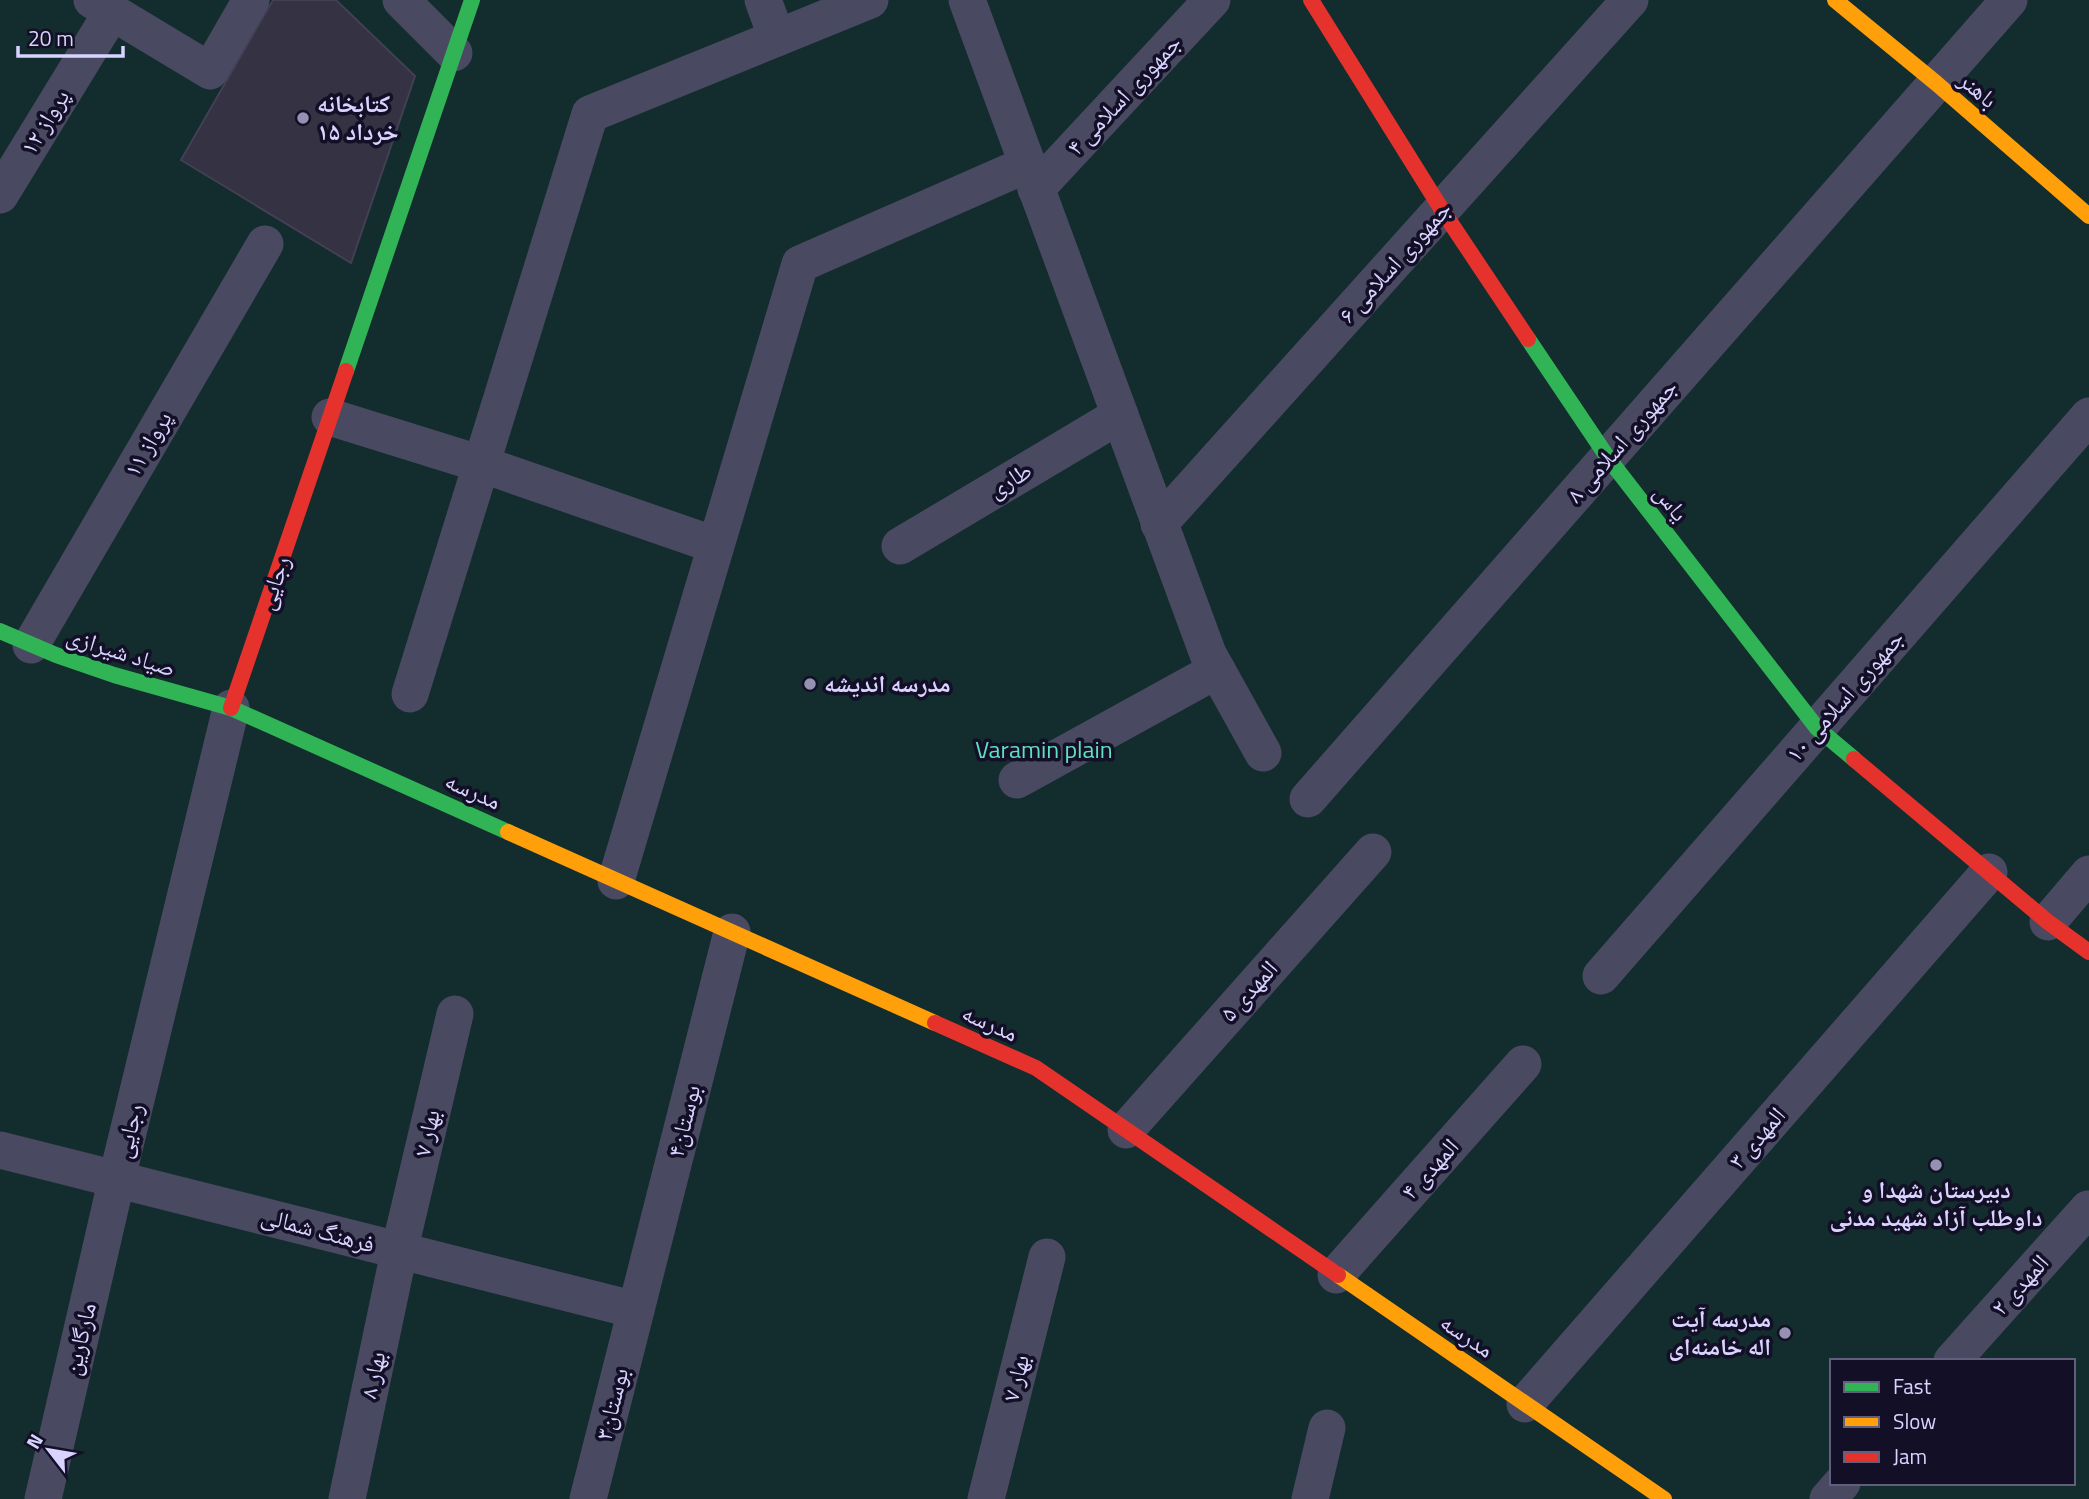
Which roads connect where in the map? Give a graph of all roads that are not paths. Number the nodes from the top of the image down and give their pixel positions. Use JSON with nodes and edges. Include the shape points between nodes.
{"nodes":[{"id":1,"x":250,"y":0,"type":"edge"},
{"id":2,"x":401,"y":0,"type":"edge"},
{"id":3,"x":472,"y":0,"type":"edge"},
{"id":4,"x":763,"y":0,"type":"edge"},
{"id":5,"x":870,"y":0,"type":"edge"},
{"id":6,"x":967,"y":0,"type":"edge"},
{"id":7,"x":1212,"y":0,"type":"edge"},
{"id":8,"x":1311,"y":0,"type":"edge"},
{"id":9,"x":1630,"y":0,"type":"edge"},
{"id":10,"x":1835,"y":0,"type":"edge"},
{"id":11,"x":2009,"y":0,"type":"edge"},
{"id":12,"x":102,"y":6,"type":"edge"},
{"id":13,"x":777,"y":38,"type":"junction"},
{"id":14,"x":454,"y":53,"type":"junction"},
{"id":15,"x":1936,"y":83,"type":"junction"},
{"id":16,"x":1032,"y":176,"type":"junction"},
{"id":17,"x":0,"y":195,"type":"edge"},
{"id":18,"x":1442,"y":210,"type":"junction"},
{"id":19,"x":2089,"y":216,"type":"edge"},
{"id":20,"x":265,"y":244,"type":"dead end"},
{"id":21,"x":1120,"y":415,"type":"junction"},
{"id":22,"x":2089,"y":416,"type":"edge"},
{"id":23,"x":330,"y":417,"type":"junction"},
{"id":24,"x":1608,"y":458,"type":"junction"},
{"id":25,"x":481,"y":464,"type":"junction"},
{"id":26,"x":1160,"y":524,"type":"junction"},
{"id":27,"x":715,"y":545,"type":"junction"},
{"id":28,"x":900,"y":546,"type":"dead end"},
{"id":29,"x":15,"y":638,"type":"edge"},
{"id":30,"x":1217,"y":670,"type":"junction"},
{"id":31,"x":410,"y":694,"type":"dead end"},
{"id":32,"x":231,"y":708,"type":"junction"},
{"id":33,"x":1817,"y":728,"type":"junction"},
{"id":34,"x":1263,"y":753,"type":"dead end"},
{"id":35,"x":1017,"y":780,"type":"dead end"},
{"id":36,"x":1308,"y":799,"type":"dead end"},
{"id":37,"x":1373,"y":852,"type":"dead end"},
{"id":38,"x":1989,"y":872,"type":"junction"},
{"id":39,"x":2089,"y":874,"type":"edge"},
{"id":40,"x":616,"y":881,"type":"junction"},
{"id":41,"x":2048,"y":922,"type":"junction"},
{"id":42,"x":732,"y":932,"type":"junction"},
{"id":43,"x":2089,"y":952,"type":"edge"},
{"id":44,"x":1601,"y":976,"type":"dead end"},
{"id":45,"x":455,"y":1014,"type":"dead end"},
{"id":46,"x":1523,"y":1064,"type":"dead end"},
{"id":47,"x":1125,"y":1130,"type":"junction"},
{"id":48,"x":0,"y":1150,"type":"edge"},
{"id":49,"x":117,"y":1178,"type":"junction"},
{"id":50,"x":2088,"y":1209,"type":"edge"},
{"id":51,"x":399,"y":1252,"type":"junction"},
{"id":52,"x":1047,"y":1257,"type":"dead end"},
{"id":53,"x":1336,"y":1275,"type":"junction"},
{"id":54,"x":636,"y":1310,"type":"junction"},
{"id":55,"x":1954,"y":1359,"type":"edge"},
{"id":56,"x":1525,"y":1404,"type":"junction"},
{"id":57,"x":1327,"y":1428,"type":"dead end"},
{"id":58,"x":1840,"y":1485,"type":"edge"},
{"id":59,"x":43,"y":1499,"type":"edge"},
{"id":60,"x":347,"y":1499,"type":"edge"},
{"id":61,"x":588,"y":1499,"type":"edge"},
{"id":62,"x":986,"y":1499,"type":"edge"},
{"id":63,"x":1310,"y":1499,"type":"edge"},
{"id":64,"x":1664,"y":1499,"type":"edge"},
{"id":65,"x":1828,"y":1499,"type":"edge"}],
"edges":[{"from":1,"to":12,"type":"street","via":[[209,71]]},
{"from":2,"to":14,"type":"street"},
{"from":3,"to":14,"type":"street","name":"رجایی"},
{"from":4,"to":13,"type":"street"},
{"from":5,"to":13,"type":"street"},
{"from":6,"to":16,"type":"street"},
{"from":7,"to":16,"type":"street","name":"جمهوری اسلامی ۴"},
{"from":8,"to":18,"type":"street","name":"یاس"},
{"from":9,"to":18,"type":"street","name":"جمهوری اسلامی ۶"},
{"from":10,"to":15,"type":"street","name":"باهنر"},
{"from":11,"to":15,"type":"street","name":"جمهوری اسلامی ۸"},
{"from":12,"to":17,"type":"street","name":"پرواز ۱۲"},
{"from":13,"to":25,"type":"street","via":[[590,114]]},
{"from":14,"to":23,"type":"street","name":"رجایی"},
{"from":15,"to":19,"type":"street","name":"باهنر"},
{"from":15,"to":24,"type":"street","name":"جمهوری اسلامی ۸"},
{"from":16,"to":21,"type":"street"},
{"from":16,"to":27,"type":"street","via":[[800,264]]},
{"from":18,"to":24,"type":"street","name":"یاس"},
{"from":18,"to":26,"type":"street","name":"جمهوری اسلامی ۶"},
{"from":20,"to":29,"type":"street","name":"پرواز ۱۱"},
{"from":21,"to":26,"type":"street"},
{"from":21,"to":28,"type":"street","name":"طاری"},
{"from":22,"to":33,"type":"street","name":"جمهوری اسلامی ۱۰"},
{"from":23,"to":25,"type":"street"},
{"from":23,"to":32,"type":"street","name":"رجایی"},
{"from":24,"to":33,"type":"street","name":"یاس"},
{"from":24,"to":36,"type":"street","name":"جمهوری اسلامی ۸"},
{"from":25,"to":27,"type":"street"},
{"from":25,"to":31,"type":"street"},
{"from":26,"to":30,"type":"street"},
{"from":27,"to":40,"type":"street"},
{"from":29,"to":32,"type":"street","name":"صیاد شیرازی","via":[[141,685]]},
{"from":30,"to":34,"type":"street"},
{"from":30,"to":35,"type":"street"},
{"from":32,"to":40,"type":"street","name":"مدرسه"},
{"from":32,"to":49,"type":"street","name":"رجایی"},
{"from":33,"to":38,"type":"street","name":"یاس"},
{"from":33,"to":44,"type":"street","name":"جمهوری اسلامی ۱۰"},
{"from":37,"to":47,"type":"street","name":"المهدی ۵"},
{"from":38,"to":41,"type":"street","name":"یاس"},
{"from":38,"to":56,"type":"street","name":"المهدی ۳"},
{"from":39,"to":41,"type":"street"},
{"from":40,"to":42,"type":"street","name":"مدرسه"},
{"from":41,"to":43,"type":"street","name":"یاس"},
{"from":42,"to":47,"type":"street","name":"مدرسه","via":[[1036,1069]]},
{"from":42,"to":54,"type":"street","name":"بوستان۴"},
{"from":45,"to":51,"type":"street","name":"بهار ۷"},
{"from":46,"to":53,"type":"street","name":"المهدی ۴"},
{"from":47,"to":53,"type":"street","name":"مدرسه"},
{"from":48,"to":49,"type":"street","name":"فرهنگ شمالی"},
{"from":49,"to":51,"type":"street","name":"فرهنگ شمالی"},
{"from":49,"to":59,"type":"street","name":"مارگارین"},
{"from":50,"to":55,"type":"street","name":"المهدی ۲"},
{"from":51,"to":54,"type":"street","name":"فرهنگ شمالی"},
{"from":51,"to":60,"type":"street","name":"بهار ۸"},
{"from":52,"to":62,"type":"street","name":"بهار ۷"},
{"from":53,"to":56,"type":"street","name":"مدرسه"},
{"from":54,"to":61,"type":"street","name":"بوستان۳"},
{"from":56,"to":64,"type":"street","name":"مدرسه"},
{"from":57,"to":63,"type":"street"},
{"from":58,"to":65,"type":"street"}]}
